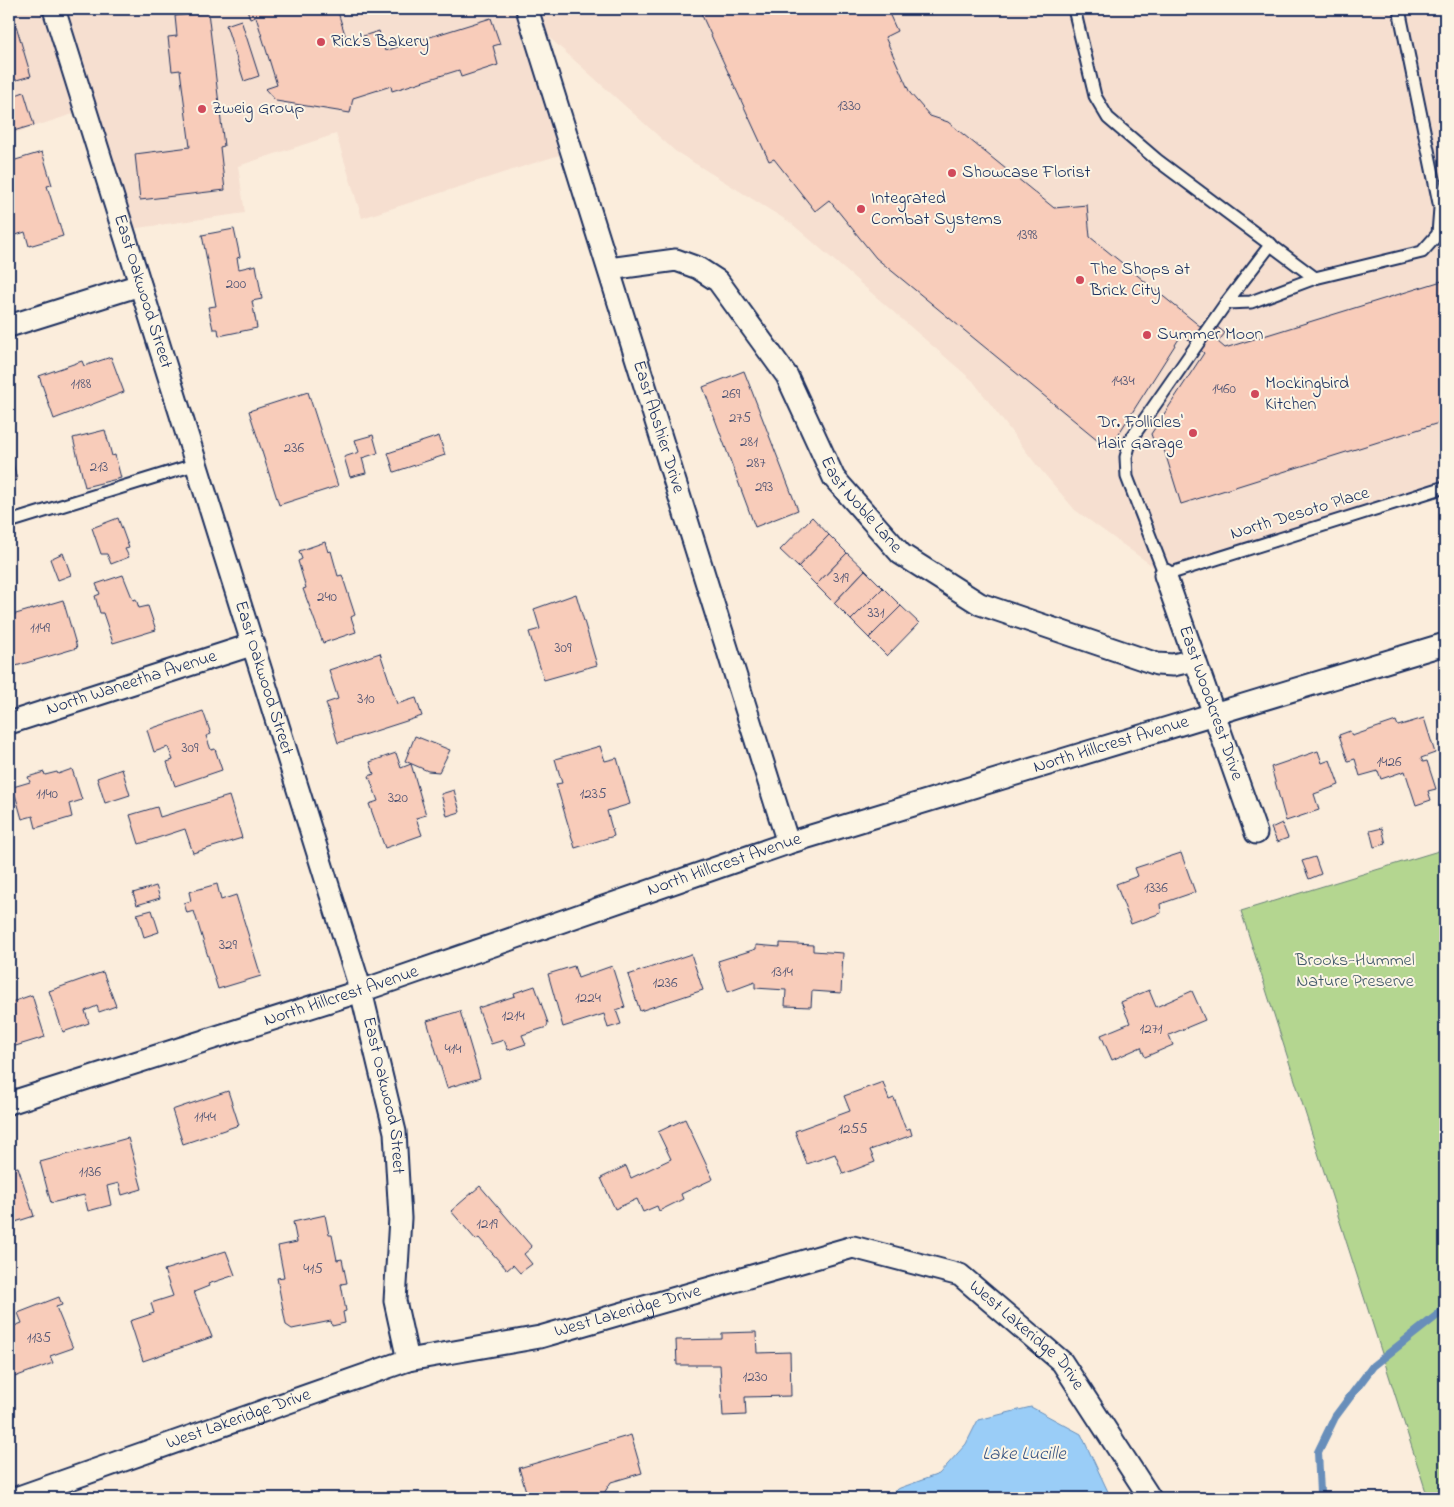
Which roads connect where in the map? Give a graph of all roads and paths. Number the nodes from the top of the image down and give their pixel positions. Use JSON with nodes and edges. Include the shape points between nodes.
{"nodes":[{"id":1,"x":54,"y":9,"type":"edge"},
{"id":2,"x":527,"y":9,"type":"edge"},
{"id":3,"x":1074,"y":9,"type":"edge"},
{"id":4,"x":1399,"y":9,"type":"edge"},
{"id":5,"x":1271,"y":244,"type":"junction"},
{"id":6,"x":609,"y":269,"type":"junction"},
{"id":7,"x":1315,"y":278,"type":"junction"},
{"id":8,"x":140,"y":284,"type":"junction"},
{"id":9,"x":1226,"y":302,"type":"junction"},
{"id":10,"x":9,"y":326,"type":"edge"},
{"id":11,"x":197,"y":464,"type":"junction"},
{"id":12,"x":1445,"y":487,"type":"edge"},
{"id":13,"x":9,"y":522,"type":"edge"},
{"id":14,"x":1165,"y":575,"type":"junction"},
{"id":15,"x":254,"y":644,"type":"junction"},
{"id":16,"x":1445,"y":644,"type":"edge"},
{"id":17,"x":1195,"y":660,"type":"junction"},
{"id":18,"x":1214,"y":715,"type":"junction"},
{"id":19,"x":9,"y":722,"type":"edge"},
{"id":20,"x":1256,"y":833,"type":"dead end"},
{"id":21,"x":788,"y":844,"type":"junction"},
{"id":22,"x":361,"y":992,"type":"junction"},
{"id":23,"x":9,"y":1103,"type":"edge"},
{"id":24,"x":408,"y":1360,"type":"junction"},
{"id":25,"x":16,"y":1498,"type":"edge"},
{"id":26,"x":1150,"y":1498,"type":"edge"}],
"edges":[{"from":1,"to":8,"type":"street","name":"East Oakwood Street"},
{"from":2,"to":6,"type":"street","name":"East Abshier Drive"},
{"from":3,"to":5,"type":"lane","via":[[1095,96],[1108,118],[1156,160]]},
{"from":4,"to":7,"type":"lane","via":[[1440,208],[1438,234],[1422,252]]},
{"from":5,"to":7,"type":"lane"},
{"from":5,"to":9,"type":"lane"},
{"from":6,"to":17,"type":"street","name":"East Noble Lane","via":[[676,260],[698,268],[718,281],[787,376],[834,478],[901,554],[980,604],[1157,664],[1173,665]]},
{"from":6,"to":21,"type":"street","name":"East Abshier Drive"},
{"from":7,"to":9,"type":"lane","via":[[1251,302]]},
{"from":8,"to":10,"type":"street"},
{"from":8,"to":11,"type":"street","name":"East Oakwood Street"},
{"from":9,"to":14,"type":"lane","via":[[1132,439],[1126,457],[1127,477]]},
{"from":11,"to":13,"type":"lane"},
{"from":11,"to":15,"type":"street","name":"East Oakwood Street"},
{"from":12,"to":14,"type":"lane","name":"North Desoto Place"},
{"from":14,"to":17,"type":"street","name":"East Woodcrest Drive"},
{"from":15,"to":19,"type":"street","name":"North Waneetha Avenue"},
{"from":15,"to":22,"type":"street","name":"East Oakwood Street"},
{"from":16,"to":18,"type":"street","name":"North Hillcrest Avenue"},
{"from":17,"to":18,"type":"street","name":"East Woodcrest Drive"},
{"from":18,"to":20,"type":"street","name":"East Woodcrest Drive"},
{"from":18,"to":21,"type":"street","name":"North Hillcrest Avenue"},
{"from":21,"to":22,"type":"street","name":"North Hillcrest Avenue"},
{"from":22,"to":23,"type":"street","name":"North Hillcrest Avenue"},
{"from":22,"to":24,"type":"street","name":"East Oakwood Street","via":[[395,1132],[400,1218],[395,1301]]},
{"from":24,"to":25,"type":"street","name":"West Lakeridge Drive"},
{"from":24,"to":26,"type":"street","name":"West Lakeridge Drive","via":[[540,1337],[853,1246],[960,1276],[996,1306],[1062,1362]]}]}
